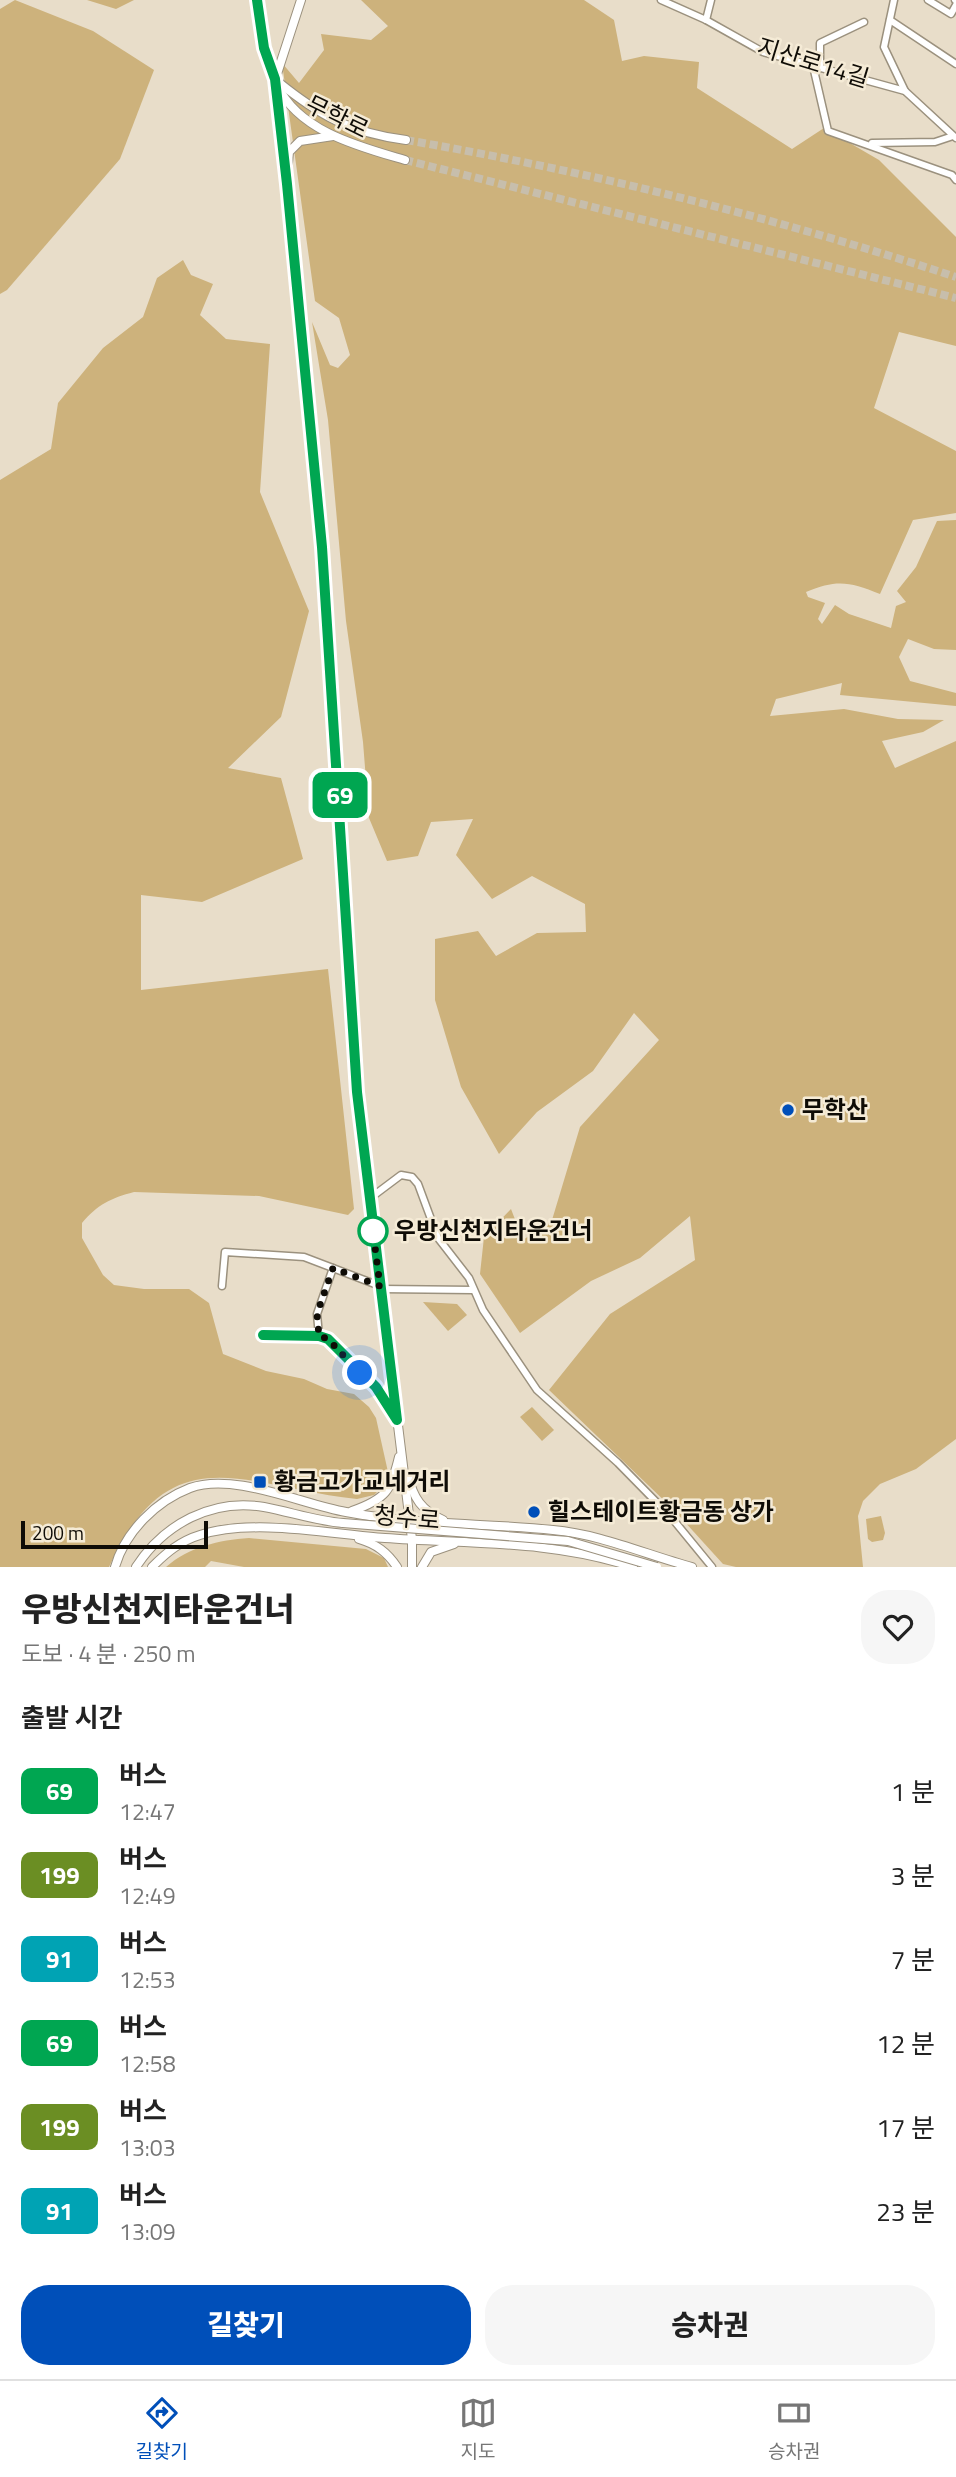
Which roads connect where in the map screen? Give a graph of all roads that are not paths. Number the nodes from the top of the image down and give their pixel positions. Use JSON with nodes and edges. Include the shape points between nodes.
{"nodes":[{"id":1,"x":257,"y":0,"type":"edge"},
{"id":2,"x":301,"y":0,"type":"edge"},
{"id":3,"x":661,"y":0,"type":"edge"},
{"id":4,"x":711,"y":0,"type":"edge"},
{"id":5,"x":894,"y":0,"type":"edge"},
{"id":6,"x":928,"y":0,"type":"edge"},
{"id":7,"x":956,"y":2,"type":"edge"},
{"id":8,"x":705,"y":20,"type":"junction"},
{"id":9,"x":890,"y":20,"type":"junction"},
{"id":10,"x":864,"y":22,"type":"dead end"},
{"id":11,"x":956,"y":64,"type":"edge"},
{"id":12,"x":816,"y":67,"type":"junction"},
{"id":13,"x":275,"y":79,"type":"junction"},
{"id":14,"x":905,"y":91,"type":"junction"},
{"id":15,"x":336,"y":136,"type":"junction"},
{"id":16,"x":955,"y":137,"type":"edge"},
{"id":17,"x":406,"y":140,"type":"tunnel mouth"},
{"id":18,"x":867,"y":144,"type":"junction"},
{"id":19,"x":405,"y":160,"type":"tunnel mouth"},
{"id":20,"x":956,"y":167,"type":"edge"},
{"id":21,"x":954,"y":177,"type":"edge"},
{"id":22,"x":287,"y":184,"type":"junction"},
{"id":23,"x":368,"y":1199,"type":"junction"},
{"id":24,"x":333,"y":1268,"type":"junction"},
{"id":25,"x":222,"y":1286,"type":"dead end"},
{"id":26,"x":380,"y":1287,"type":"junction"},
{"id":27,"x":473,"y":1290,"type":"junction"},
{"id":28,"x":263,"y":1335,"type":"dead end"},
{"id":29,"x":319,"y":1336,"type":"junction"},
{"id":30,"x":397,"y":1420,"type":"junction"},
{"id":31,"x":401,"y":1450,"type":"junction"},
{"id":32,"x":348,"y":1513,"type":"junction"},
{"id":33,"x":372,"y":1515,"type":"junction"},
{"id":34,"x":408,"y":1519,"type":"junction"},
{"id":35,"x":470,"y":1523,"type":"junction"},
{"id":36,"x":346,"y":1535,"type":"junction"},
{"id":37,"x":366,"y":1536,"type":"junction"},
{"id":38,"x":412,"y":1539,"type":"junction"},
{"id":39,"x":471,"y":1542,"type":"junction"},
{"id":40,"x":115,"y":1567,"type":"edge"},
{"id":41,"x":136,"y":1567,"type":"edge"},
{"id":42,"x":152,"y":1567,"type":"edge"},
{"id":43,"x":397,"y":1567,"type":"edge"},
{"id":44,"x":412,"y":1567,"type":"edge"},
{"id":45,"x":422,"y":1567,"type":"edge"},
{"id":46,"x":633,"y":1567,"type":"edge"},
{"id":47,"x":657,"y":1567,"type":"edge"},
{"id":48,"x":692,"y":1567,"type":"edge"},
{"id":49,"x":712,"y":1567,"type":"edge"}],
"edges":[{"from":1,"to":13,"type":"main road","via":[[264,48]]},
{"from":2,"to":13,"type":"main road"},
{"from":3,"to":8,"type":"street","name":"지산로14길"},
{"from":4,"to":8,"type":"street"},
{"from":5,"to":9,"type":"street"},
{"from":6,"to":7,"type":"street","via":[[951,14]]},
{"from":8,"to":12,"type":"street","name":"지산로14길","via":[[763,52]]},
{"from":9,"to":11,"type":"street"},
{"from":9,"to":14,"type":"street","via":[[884,47]]},
{"from":10,"to":12,"type":"street","via":[[820,43]]},
{"from":12,"to":14,"type":"street","name":"지산로14길"},
{"from":12,"to":18,"type":"street","via":[[828,131]]},
{"from":13,"to":15,"type":"main road","via":[[301,114]]},
{"from":13,"to":17,"type":"main road","name":"무학로","via":[[339,123],[369,135]]},
{"from":13,"to":22,"type":"main road"},
{"from":14,"to":16,"type":"street","name":"지산로14길"},
{"from":15,"to":19,"type":"main road"},
{"from":15,"to":22,"type":"main road","via":[[300,141],[289,152]]},
{"from":16,"to":18,"type":"street"},
{"from":18,"to":21,"type":"street"},
{"from":20,"to":21,"type":"street"},
{"from":22,"to":23,"type":"main road","via":[[322,547]]},
{"from":23,"to":26,"type":"main road"},
{"from":23,"to":27,"type":"street","via":[[401,1175],[412,1177],[438,1238]]},
{"from":24,"to":25,"type":"street","via":[[304,1257],[225,1252]]},
{"from":24,"to":26,"type":"street"},
{"from":24,"to":29,"type":"street","via":[[317,1314]]},
{"from":26,"to":27,"type":"street"},
{"from":26,"to":30,"type":"main road"},
{"from":27,"to":49,"type":"street","via":[[537,1390],[632,1477]]},
{"from":28,"to":29,"type":"street"},
{"from":29,"to":30,"type":"street","via":[[328,1339],[376,1387]]},
{"from":30,"to":31,"type":"main road"},
{"from":31,"to":32,"type":"main road","via":[[386,1493]]},
{"from":31,"to":34,"type":"main road"},
{"from":31,"to":35,"type":"main road","via":[[418,1503],[429,1514]]},
{"from":32,"to":33,"type":"main road","name":"청수로"},
{"from":32,"to":40,"type":"main road","name":"청수로","via":[[254,1487],[222,1483],[191,1488],[132,1532]]},
{"from":33,"to":34,"type":"main road","name":"청수로"},
{"from":33,"to":37,"type":"main road","via":[[379,1527]]},
{"from":34,"to":35,"type":"main road","name":"청수로"},
{"from":34,"to":38,"type":"main road"},
{"from":35,"to":39,"type":"main road","via":[[463,1532]]},
{"from":35,"to":48,"type":"main road","name":"청수로","via":[[556,1530]]},
{"from":36,"to":37,"type":"main road","name":"청수로"},
{"from":36,"to":42,"type":"main road","name":"청수로","via":[[274,1528],[201,1535],[172,1548]]},
{"from":36,"to":43,"type":"main road","via":[[374,1544]]},
{"from":37,"to":38,"type":"main road","name":"청수로"},
{"from":38,"to":39,"type":"main road","name":"청수로"},
{"from":38,"to":44,"type":"main road"},
{"from":39,"to":45,"type":"main road","via":[[440,1547]]},
{"from":39,"to":46,"type":"main road","name":"청수로","via":[[579,1552]]},
{"from":41,"to":47,"type":"main road","name":"청수로","bridge":true,"via":[[173,1527],[190,1517],[219,1508],[264,1507],[343,1523],[568,1541]]}]}
